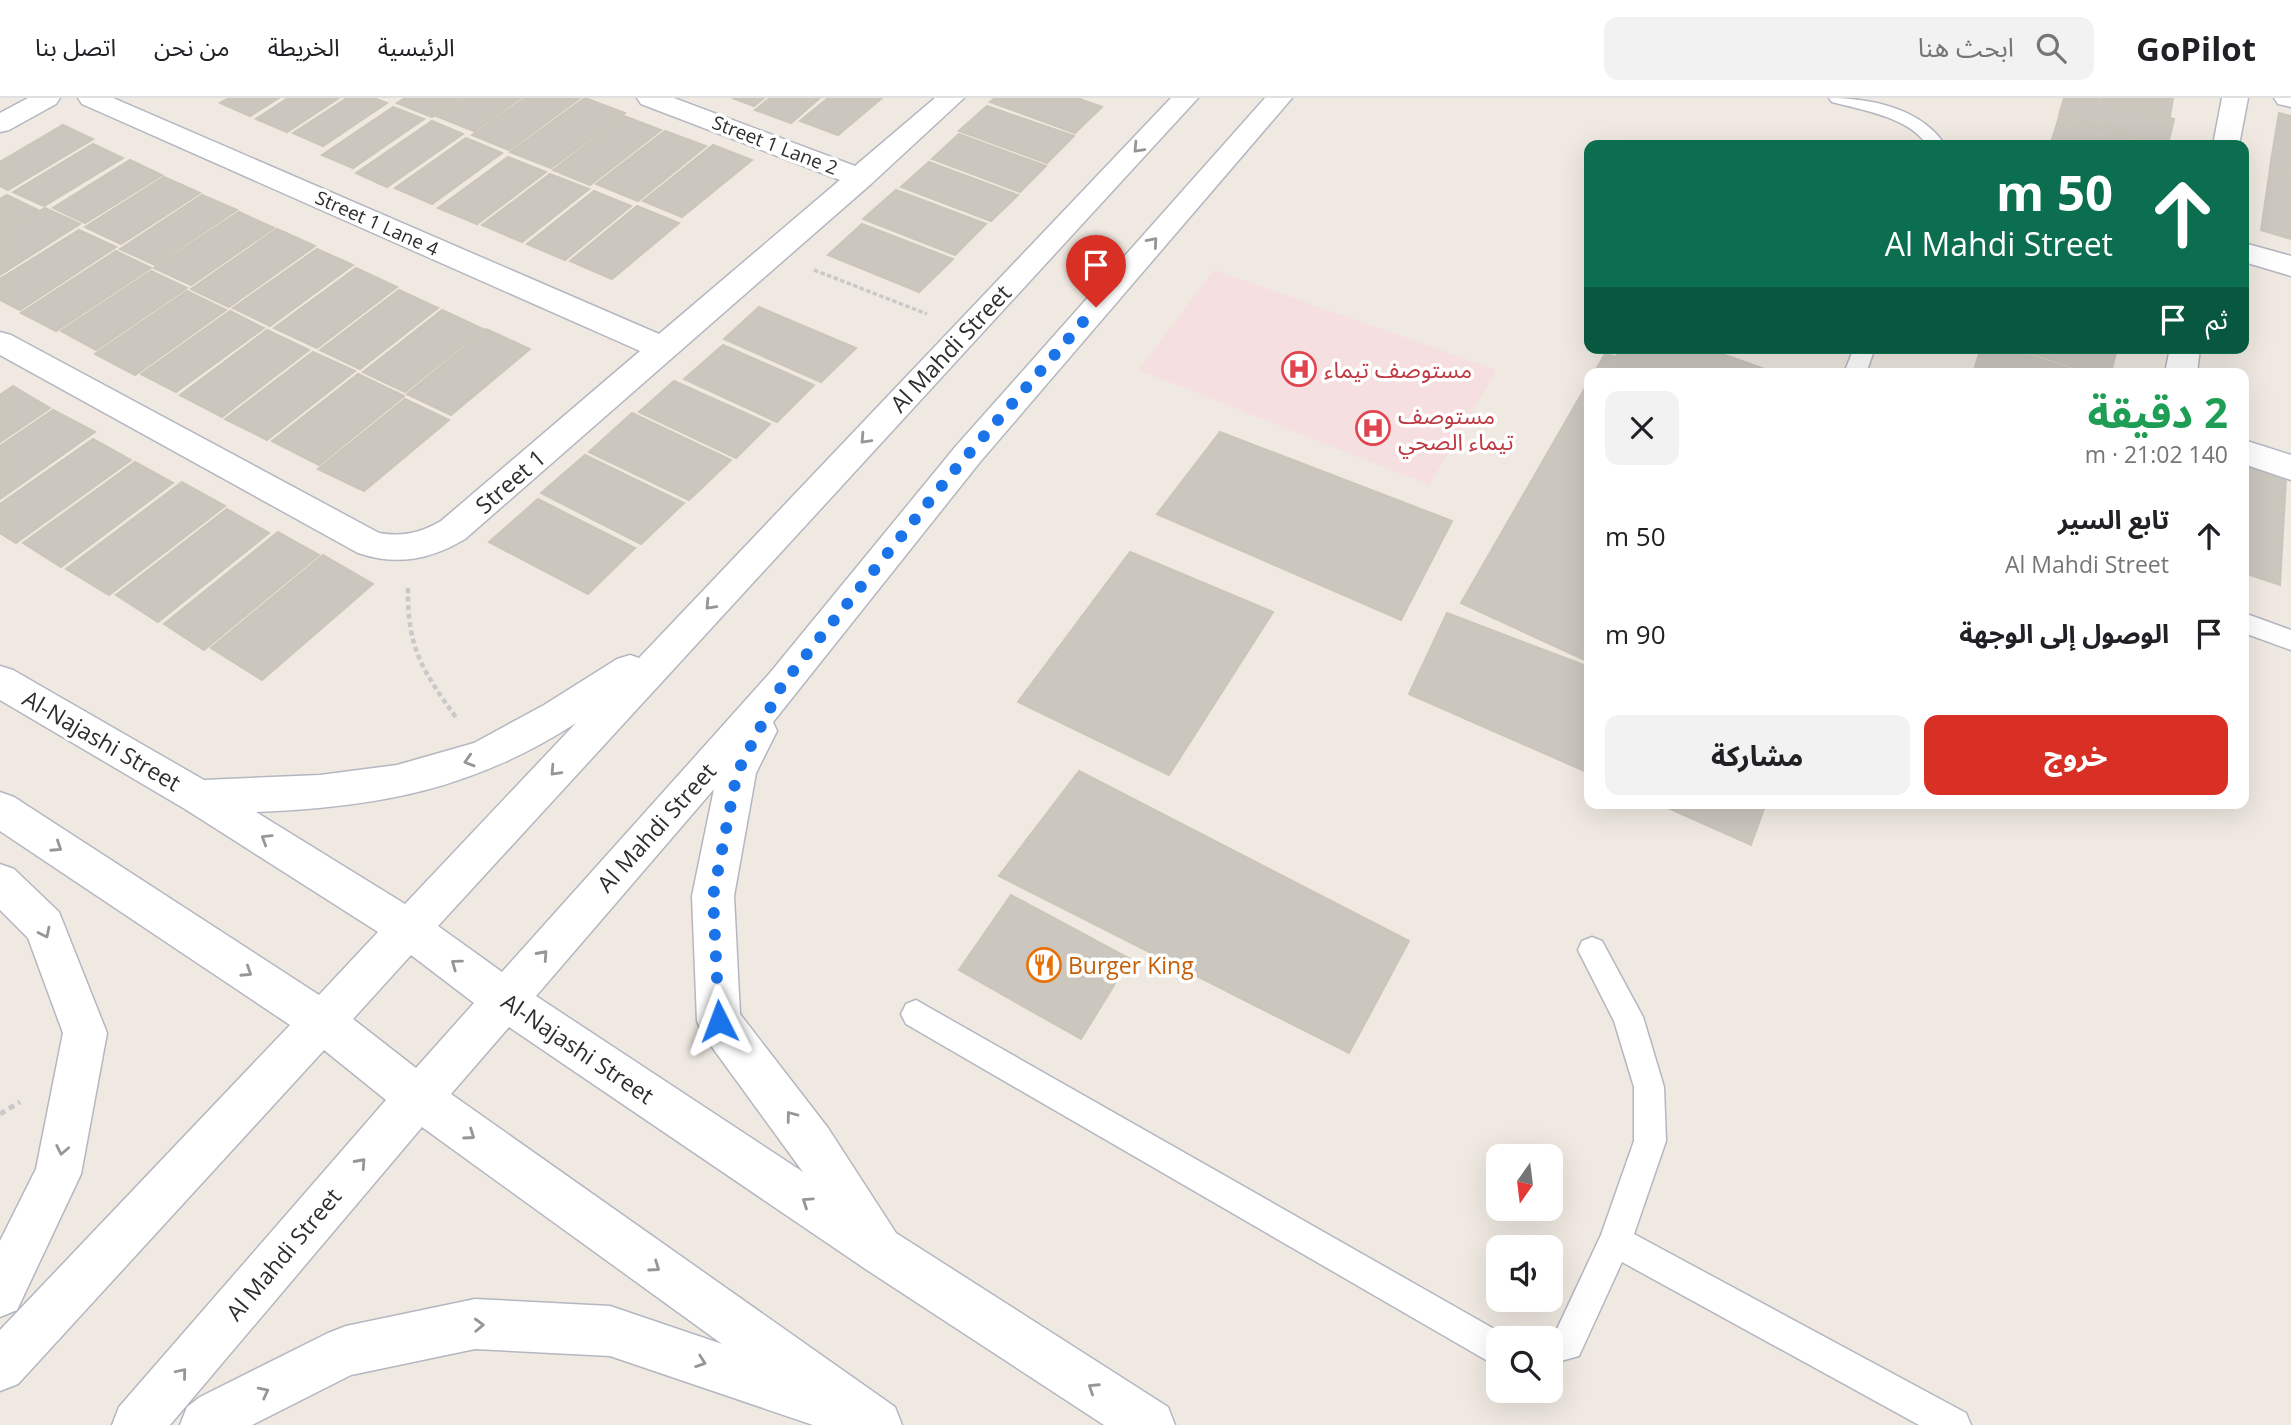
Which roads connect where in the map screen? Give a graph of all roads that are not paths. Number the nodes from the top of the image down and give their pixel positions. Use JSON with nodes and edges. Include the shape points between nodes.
{"nodes":[{"id":1,"x":47,"y":98,"type":"edge"},
{"id":2,"x":91,"y":98,"type":"edge"},
{"id":3,"x":650,"y":98,"type":"edge"},
{"id":4,"x":951,"y":98,"type":"edge"},
{"id":5,"x":1185,"y":98,"type":"edge"},
{"id":6,"x":1279,"y":98,"type":"edge"},
{"id":7,"x":1838,"y":98,"type":"edge"},
{"id":8,"x":2235,"y":98,"type":"edge"},
{"id":9,"x":0,"y":124,"type":"edge"},
{"id":10,"x":1934,"y":140,"type":"edge"},
{"id":11,"x":2227,"y":140,"type":"edge"},
{"id":12,"x":861,"y":178,"type":"junction"},
{"id":13,"x":2249,"y":253,"type":"edge"},
{"id":14,"x":2291,"y":266,"type":"edge"},
{"id":15,"x":0,"y":342,"type":"edge"},
{"id":16,"x":662,"y":348,"type":"junction"},
{"id":17,"x":2249,"y":454,"type":"edge"},
{"id":18,"x":2291,"y":468,"type":"edge"},
{"id":19,"x":2249,"y":625,"type":"edge"},
{"id":20,"x":2291,"y":640,"type":"edge"},
{"id":21,"x":676,"y":641,"type":"junction"},
{"id":22,"x":0,"y":681,"type":"edge"},
{"id":23,"x":782,"y":685,"type":"junction"},
{"id":24,"x":199,"y":797,"type":"junction"},
{"id":25,"x":0,"y":809,"type":"edge"},
{"id":26,"x":0,"y":882,"type":"edge"},
{"id":27,"x":408,"y":928,"type":"junction"},
{"id":28,"x":1592,"y":950,"type":"dead end"},
{"id":29,"x":504,"y":999,"type":"junction"},
{"id":30,"x":916,"y":1014,"type":"dead end"},
{"id":31,"x":321,"y":1021,"type":"junction"},
{"id":32,"x":419,"y":1098,"type":"junction"},
{"id":33,"x":1615,"y":1241,"type":"junction"},
{"id":34,"x":884,"y":1253,"type":"junction"},
{"id":35,"x":0,"y":1293,"type":"edge"},
{"id":36,"x":1486,"y":1343,"type":"edge"},
{"id":37,"x":1563,"y":1345,"type":"edge"},
{"id":38,"x":0,"y":1367,"type":"edge"},
{"id":39,"x":872,"y":1421,"type":"edge"},
{"id":40,"x":137,"y":1425,"type":"edge"},
{"id":41,"x":205,"y":1425,"type":"edge"},
{"id":42,"x":1150,"y":1425,"type":"edge"},
{"id":43,"x":1954,"y":1425,"type":"edge"}],
"edges":[{"from":1,"to":9,"type":"main road"},
{"from":2,"to":16,"type":"main road","name":"Street 1 Lane 4"},
{"from":3,"to":12,"type":"main road","name":"Street 1 Lane 2"},
{"from":4,"to":12,"type":"main road","name":"Street 1"},
{"from":5,"to":21,"type":"main road","name":"Al Mahdi Street","one_way":true},
{"from":23,"to":6,"type":"main road","name":"Al Mahdi Street","one_way":true,"via":[[968,454]]},
{"from":7,"to":10,"type":"lane","via":[[1901,117]]},
{"from":8,"to":11,"type":"main road"},
{"from":12,"to":16,"type":"main road","name":"Street 1"},
{"from":13,"to":14,"type":"main road"},
{"from":15,"to":16,"type":"main road","name":"Street 1","via":[[370,544],[388,549],[433,543],[453,530]]},
{"from":17,"to":18,"type":"main road"},
{"from":19,"to":20,"type":"lane"},
{"from":21,"to":24,"type":"main road","one_way":true,"via":[[484,756],[397,782],[320,792]]},
{"from":21,"to":27,"type":"main road","name":"Al Mahdi Street","one_way":true},
{"from":22,"to":24,"type":"main road","name":"Al-Najashi Street"},
{"from":29,"to":23,"type":"main road","name":"Al Mahdi Street","one_way":true},
{"from":34,"to":23,"type":"main road","one_way":true,"via":[[812,1143],[719,1021],[713,896],[737,773]]},
{"from":27,"to":24,"type":"main road","name":"Al-Najashi Street","one_way":true},
{"from":25,"to":31,"type":"main road","one_way":true},
{"from":26,"to":35,"type":"main road","one_way":true,"via":[[44,926],[85,1033],[58,1174]]},
{"from":29,"to":27,"type":"main road","name":"Al-Najashi Street","one_way":true},
{"from":27,"to":31,"type":"main road","name":"Al Mahdi Street"},
{"from":28,"to":33,"type":"lane","via":[[1628,1017],[1649,1087],[1650,1142]]},
{"from":29,"to":32,"type":"main road","name":"Al Mahdi Street"},
{"from":34,"to":29,"type":"main road","name":"Al-Najashi Street","one_way":true},
{"from":30,"to":36,"type":"lane"},
{"from":31,"to":32,"type":"main road"},
{"from":31,"to":38,"type":"main road","name":"Al Mahdi Street"},
{"from":32,"to":39,"type":"main road","one_way":true},
{"from":40,"to":32,"type":"main road","name":"Al Mahdi Street","one_way":true},
{"from":33,"to":37,"type":"lane"},
{"from":33,"to":43,"type":"lane"},
{"from":42,"to":34,"type":"main road","name":"Al-Najashi Street","one_way":true},
{"from":41,"to":39,"type":"main road","one_way":true,"via":[[346,1350],[475,1324],[610,1331]]}]}
